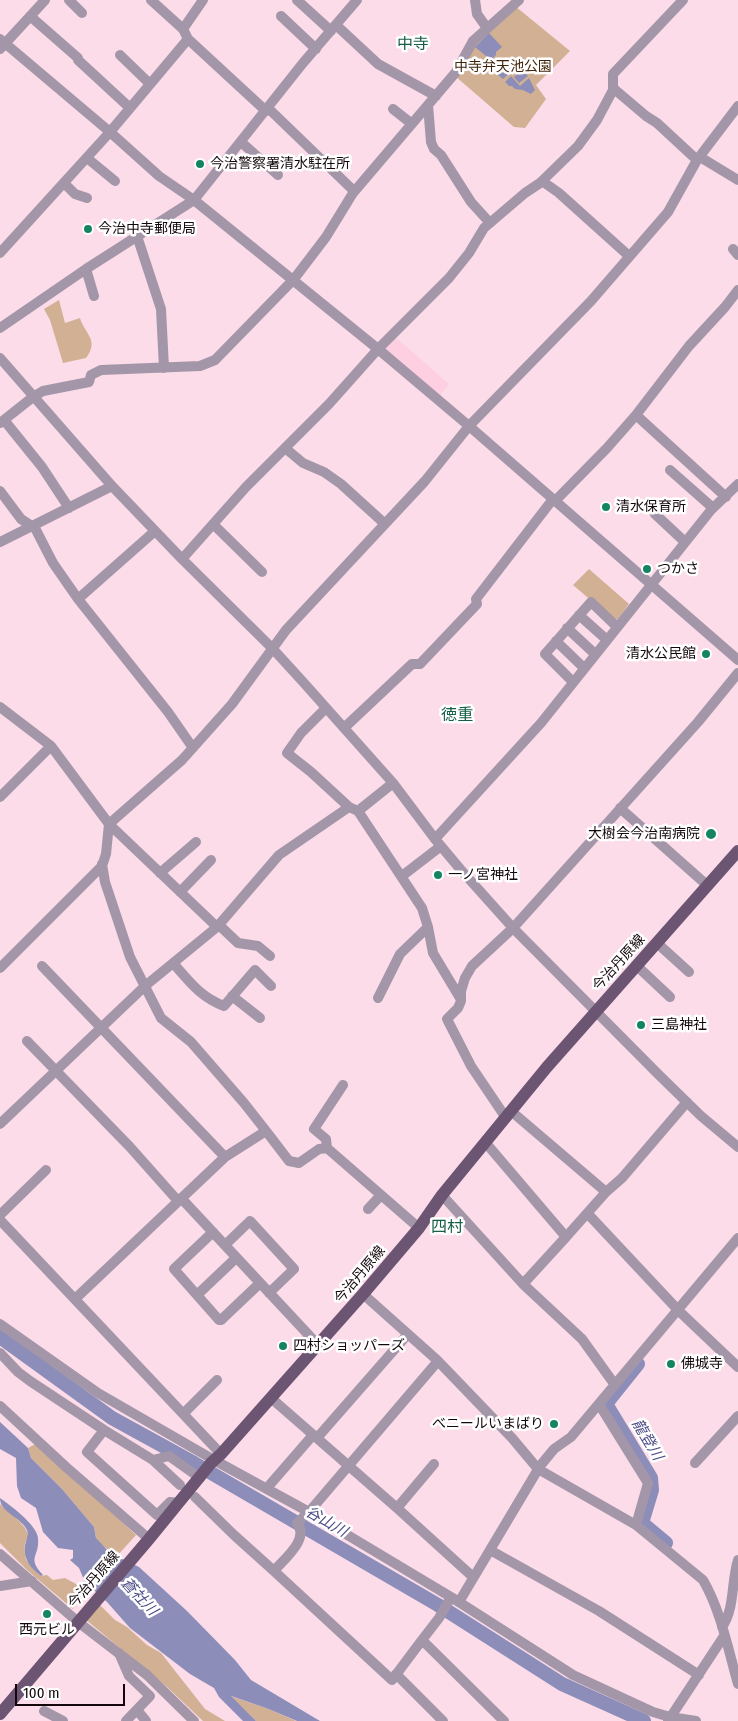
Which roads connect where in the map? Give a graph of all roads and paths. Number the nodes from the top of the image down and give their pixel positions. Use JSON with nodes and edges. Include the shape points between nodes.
{"nodes":[{"id":1,"x":45,"y":0,"type":"edge"},
{"id":2,"x":68,"y":0,"type":"edge"},
{"id":3,"x":151,"y":0,"type":"edge"},
{"id":4,"x":203,"y":0,"type":"edge"},
{"id":5,"x":297,"y":0,"type":"edge"},
{"id":6,"x":357,"y":0,"type":"edge"},
{"id":7,"x":475,"y":0,"type":"edge"},
{"id":8,"x":519,"y":0,"type":"edge"},
{"id":9,"x":683,"y":0,"type":"edge"},
{"id":10,"x":82,"y":13,"type":"dead end"},
{"id":11,"x":30,"y":16,"type":"junction"},
{"id":12,"x":281,"y":16,"type":"dead end"},
{"id":13,"x":334,"y":28,"type":"junction"},
{"id":14,"x":487,"y":28,"type":"junction"},
{"id":15,"x":183,"y":30,"type":"junction"},
{"id":16,"x":188,"y":39,"type":"junction"},
{"id":17,"x":2,"y":44,"type":"edge"},
{"id":18,"x":316,"y":49,"type":"junction"},
{"id":19,"x":120,"y":55,"type":"dead end"},
{"id":20,"x":150,"y":84,"type":"junction"},
{"id":21,"x":613,"y":88,"type":"junction"},
{"id":22,"x":436,"y":96,"type":"junction"},
{"id":23,"x":428,"y":105,"type":"junction"},
{"id":24,"x":738,"y":106,"type":"edge"},
{"id":25,"x":130,"y":108,"type":"junction"},
{"id":26,"x":267,"y":109,"type":"junction"},
{"id":27,"x":393,"y":109,"type":"dead end"},
{"id":28,"x":412,"y":124,"type":"junction"},
{"id":29,"x":110,"y":132,"type":"junction"},
{"id":30,"x":240,"y":142,"type":"junction"},
{"id":31,"x":87,"y":158,"type":"junction"},
{"id":32,"x":698,"y":158,"type":"junction"},
{"id":33,"x":278,"y":175,"type":"dead end"},
{"id":34,"x":738,"y":180,"type":"edge"},
{"id":35,"x":115,"y":181,"type":"dead end"},
{"id":36,"x":542,"y":181,"type":"junction"},
{"id":37,"x":64,"y":183,"type":"junction"},
{"id":38,"x":354,"y":191,"type":"junction"},
{"id":39,"x":87,"y":198,"type":"dead end"},
{"id":40,"x":194,"y":200,"type":"junction"},
{"id":41,"x":490,"y":223,"type":"junction"},
{"id":42,"x":137,"y":236,"type":"junction"},
{"id":43,"x":0,"y":253,"type":"edge"},
{"id":44,"x":630,"y":256,"type":"junction"},
{"id":45,"x":86,"y":269,"type":"junction"},
{"id":46,"x":294,"y":279,"type":"junction"},
{"id":47,"x":738,"y":290,"type":"edge"},
{"id":48,"x":94,"y":296,"type":"dead end"},
{"id":49,"x":0,"y":328,"type":"edge"},
{"id":50,"x":378,"y":349,"type":"junction"},
{"id":51,"x":0,"y":358,"type":"edge"},
{"id":52,"x":164,"y":368,"type":"junction"},
{"id":53,"x":33,"y":397,"type":"junction"},
{"id":54,"x":636,"y":415,"type":"junction"},
{"id":55,"x":2,"y":421,"type":"edge"},
{"id":56,"x":469,"y":426,"type":"junction"},
{"id":57,"x":285,"y":448,"type":"junction"},
{"id":58,"x":670,"y":470,"type":"dead end"},
{"id":59,"x":738,"y":484,"type":"edge"},
{"id":60,"x":112,"y":486,"type":"junction"},
{"id":61,"x":0,"y":491,"type":"edge"},
{"id":62,"x":726,"y":497,"type":"junction"},
{"id":63,"x":554,"y":500,"type":"junction"},
{"id":64,"x":69,"y":508,"type":"junction"},
{"id":65,"x":713,"y":508,"type":"junction"},
{"id":66,"x":655,"y":514,"type":"dead end"},
{"id":67,"x":213,"y":524,"type":"junction"},
{"id":68,"x":385,"y":524,"type":"junction"},
{"id":69,"x":33,"y":527,"type":"junction"},
{"id":70,"x":155,"y":532,"type":"junction"},
{"id":71,"x":0,"y":542,"type":"edge"},
{"id":72,"x":685,"y":542,"type":"junction"},
{"id":73,"x":182,"y":559,"type":"junction"},
{"id":74,"x":262,"y":572,"type":"dead end"},
{"id":75,"x":651,"y":584,"type":"junction"},
{"id":76,"x":78,"y":600,"type":"junction"},
{"id":77,"x":579,"y":615,"type":"junction"},
{"id":78,"x":617,"y":627,"type":"junction"},
{"id":79,"x":567,"y":628,"type":"junction"},
{"id":80,"x":607,"y":640,"type":"junction"},
{"id":81,"x":556,"y":641,"type":"junction"},
{"id":82,"x":273,"y":649,"type":"junction"},
{"id":83,"x":595,"y":654,"type":"junction"},
{"id":84,"x":738,"y":660,"type":"edge"},
{"id":85,"x":584,"y":668,"type":"junction"},
{"id":86,"x":738,"y":673,"type":"edge"},
{"id":87,"x":573,"y":682,"type":"junction"},
{"id":88,"x":0,"y":707,"type":"edge"},
{"id":89,"x":326,"y":708,"type":"junction"},
{"id":90,"x":344,"y":728,"type":"junction"},
{"id":91,"x":51,"y":746,"type":"junction"},
{"id":92,"x":193,"y":748,"type":"junction"},
{"id":93,"x":393,"y":783,"type":"junction"},
{"id":94,"x":0,"y":797,"type":"edge"},
{"id":95,"x":620,"y":808,"type":"junction"},
{"id":96,"x":354,"y":809,"type":"junction"},
{"id":97,"x":109,"y":824,"type":"junction"},
{"id":98,"x":196,"y":842,"type":"dead end"},
{"id":99,"x":438,"y":843,"type":"junction"},
{"id":100,"x":737,"y":853,"type":"edge"},
{"id":101,"x":210,"y":860,"type":"dead end"},
{"id":102,"x":102,"y":864,"type":"junction"},
{"id":103,"x":160,"y":873,"type":"junction"},
{"id":104,"x":402,"y":876,"type":"junction"},
{"id":105,"x":708,"y":886,"type":"junction"},
{"id":106,"x":180,"y":892,"type":"junction"},
{"id":107,"x":218,"y":926,"type":"junction"},
{"id":108,"x":428,"y":927,"type":"junction"},
{"id":109,"x":514,"y":928,"type":"junction"},
{"id":110,"x":658,"y":943,"type":"junction"},
{"id":111,"x":270,"y":956,"type":"dead end"},
{"id":112,"x":173,"y":963,"type":"junction"},
{"id":113,"x":42,"y":966,"type":"dead end"},
{"id":114,"x":637,"y":966,"type":"junction"},
{"id":115,"x":0,"y":968,"type":"edge"},
{"id":116,"x":690,"y":972,"type":"dead end"},
{"id":117,"x":145,"y":986,"type":"junction"},
{"id":118,"x":271,"y":986,"type":"dead end"},
{"id":119,"x":232,"y":996,"type":"junction"},
{"id":120,"x":670,"y":997,"type":"dead end"},
{"id":121,"x":378,"y":998,"type":"dead end"},
{"id":122,"x":461,"y":999,"type":"junction"},
{"id":123,"x":597,"y":1011,"type":"junction"},
{"id":124,"x":260,"y":1018,"type":"dead end"},
{"id":125,"x":100,"y":1028,"type":"junction"},
{"id":126,"x":27,"y":1041,"type":"dead end"},
{"id":127,"x":55,"y":1071,"type":"junction"},
{"id":128,"x":342,"y":1085,"type":"dead end"},
{"id":129,"x":687,"y":1102,"type":"junction"},
{"id":130,"x":508,"y":1114,"type":"junction"},
{"id":131,"x":0,"y":1124,"type":"edge"},
{"id":132,"x":266,"y":1131,"type":"junction"},
{"id":133,"x":485,"y":1142,"type":"junction"},
{"id":134,"x":738,"y":1147,"type":"edge"},
{"id":135,"x":327,"y":1148,"type":"junction"},
{"id":136,"x":225,"y":1157,"type":"junction"},
{"id":137,"x":46,"y":1170,"type":"dead end"},
{"id":138,"x":606,"y":1192,"type":"junction"},
{"id":139,"x":381,"y":1195,"type":"junction"},
{"id":140,"x":442,"y":1195,"type":"junction"},
{"id":141,"x":179,"y":1200,"type":"junction"},
{"id":142,"x":368,"y":1210,"type":"dead end"},
{"id":143,"x":0,"y":1214,"type":"edge"},
{"id":144,"x":588,"y":1214,"type":"junction"},
{"id":145,"x":0,"y":1220,"type":"edge"},
{"id":146,"x":418,"y":1228,"type":"junction"},
{"id":147,"x":213,"y":1232,"type":"junction"},
{"id":148,"x":566,"y":1237,"type":"junction"},
{"id":149,"x":735,"y":1244,"type":"edge"},
{"id":150,"x":225,"y":1245,"type":"junction"},
{"id":151,"x":236,"y":1258,"type":"junction"},
{"id":152,"x":260,"y":1283,"type":"junction"},
{"id":153,"x":523,"y":1284,"type":"junction"},
{"id":154,"x":269,"y":1293,"type":"junction"},
{"id":155,"x":363,"y":1294,"type":"junction"},
{"id":156,"x":197,"y":1295,"type":"junction"},
{"id":157,"x":75,"y":1299,"type":"junction"},
{"id":158,"x":678,"y":1310,"type":"junction"},
{"id":159,"x":0,"y":1324,"type":"edge"},
{"id":160,"x":408,"y":1334,"type":"junction"},
{"id":161,"x":318,"y":1345,"type":"junction"},
{"id":162,"x":0,"y":1353,"type":"edge"},
{"id":163,"x":438,"y":1361,"type":"junction"},
{"id":164,"x":738,"y":1367,"type":"edge"},
{"id":165,"x":217,"y":1380,"type":"dead end"},
{"id":166,"x":615,"y":1384,"type":"junction"},
{"id":167,"x":271,"y":1398,"type":"junction"},
{"id":168,"x":599,"y":1404,"type":"junction"},
{"id":169,"x":0,"y":1406,"type":"edge"},
{"id":170,"x":184,"y":1413,"type":"junction"},
{"id":171,"x":738,"y":1416,"type":"edge"},
{"id":172,"x":104,"y":1430,"type":"junction"},
{"id":173,"x":315,"y":1436,"type":"junction"},
{"id":174,"x":215,"y":1459,"type":"junction"},
{"id":175,"x":153,"y":1460,"type":"junction"},
{"id":176,"x":695,"y":1463,"type":"dead end"},
{"id":177,"x":434,"y":1464,"type":"dead end"},
{"id":178,"x":348,"y":1465,"type":"junction"},
{"id":179,"x":538,"y":1469,"type":"junction"},
{"id":180,"x":201,"y":1476,"type":"junction"},
{"id":181,"x":180,"y":1485,"type":"dead end"},
{"id":182,"x":267,"y":1488,"type":"junction"},
{"id":183,"x":195,"y":1497,"type":"dead end"},
{"id":184,"x":178,"y":1503,"type":"junction"},
{"id":185,"x":398,"y":1508,"type":"junction"},
{"id":186,"x":304,"y":1517,"type":"junction"},
{"id":187,"x":636,"y":1524,"type":"junction"},
{"id":188,"x":149,"y":1539,"type":"junction"},
{"id":189,"x":490,"y":1550,"type":"junction"},
{"id":190,"x":0,"y":1554,"type":"edge"},
{"id":191,"x":738,"y":1560,"type":"edge"},
{"id":192,"x":274,"y":1570,"type":"junction"},
{"id":193,"x":474,"y":1577,"type":"junction"},
{"id":194,"x":32,"y":1581,"type":"junction"},
{"id":195,"x":2,"y":1582,"type":"edge"},
{"id":196,"x":453,"y":1600,"type":"junction"},
{"id":197,"x":80,"y":1620,"type":"junction"},
{"id":198,"x":723,"y":1632,"type":"junction"},
{"id":199,"x":422,"y":1640,"type":"junction"},
{"id":200,"x":119,"y":1654,"type":"junction"},
{"id":201,"x":396,"y":1674,"type":"junction"},
{"id":202,"x":699,"y":1675,"type":"junction"},
{"id":203,"x":738,"y":1684,"type":"edge"},
{"id":204,"x":44,"y":1710,"type":"dead end"},
{"id":205,"x":137,"y":1710,"type":"junction"},
{"id":206,"x":0,"y":1714,"type":"edge"},
{"id":207,"x":669,"y":1719,"type":"edge"},
{"id":208,"x":63,"y":1721,"type":"edge"},
{"id":209,"x":126,"y":1721,"type":"edge"},
{"id":210,"x":146,"y":1721,"type":"edge"},
{"id":211,"x":194,"y":1721,"type":"edge"},
{"id":212,"x":443,"y":1721,"type":"edge"},
{"id":213,"x":504,"y":1721,"type":"edge"},
{"id":214,"x":696,"y":1721,"type":"edge"}],
"edges":[{"from":1,"to":11,"type":"street"},
{"from":2,"to":10,"type":"street"},
{"from":3,"to":15,"type":"street"},
{"from":4,"to":15,"type":"street"},
{"from":5,"to":13,"type":"street"},
{"from":6,"to":13,"type":"street"},
{"from":7,"to":14,"type":"street","via":[[477,14]]},
{"from":8,"to":14,"type":"street"},
{"from":9,"to":21,"type":"street","via":[[613,74]]},
{"from":11,"to":17,"type":"street"},
{"from":11,"to":25,"type":"street"},
{"from":12,"to":18,"type":"street"},
{"from":13,"to":18,"type":"street"},
{"from":13,"to":22,"type":"street","via":[[378,64]]},
{"from":14,"to":22,"type":"street","via":[[473,41],[456,72]]},
{"from":15,"to":16,"type":"street"},
{"from":16,"to":20,"type":"street"},
{"from":16,"to":26,"type":"street"},
{"from":17,"to":29,"type":"street"},
{"from":18,"to":26,"type":"street"},
{"from":19,"to":20,"type":"street"},
{"from":20,"to":25,"type":"street"},
{"from":21,"to":32,"type":"street"},
{"from":21,"to":36,"type":"street","via":[[597,120],[578,146]]},
{"from":22,"to":23,"type":"street"},
{"from":23,"to":28,"type":"street"},
{"from":23,"to":41,"type":"street","via":[[434,149],[441,154],[471,202]]},
{"from":24,"to":32,"type":"street"},
{"from":25,"to":29,"type":"street"},
{"from":26,"to":30,"type":"street"},
{"from":26,"to":38,"type":"street"},
{"from":27,"to":28,"type":"street"},
{"from":28,"to":38,"type":"street"},
{"from":29,"to":31,"type":"street"},
{"from":29,"to":40,"type":"street","via":[[160,176]]},
{"from":30,"to":33,"type":"street"},
{"from":30,"to":40,"type":"street"},
{"from":31,"to":35,"type":"street"},
{"from":31,"to":37,"type":"street"},
{"from":32,"to":34,"type":"street"},
{"from":32,"to":44,"type":"street","via":[[668,212]]},
{"from":36,"to":41,"type":"street"},
{"from":36,"to":44,"type":"street"},
{"from":37,"to":39,"type":"street","via":[[75,194]]},
{"from":37,"to":43,"type":"street"},
{"from":38,"to":46,"type":"street","via":[[326,237]]},
{"from":40,"to":42,"type":"street"},
{"from":40,"to":46,"type":"street"},
{"from":41,"to":50,"type":"street","via":[[449,278]]},
{"from":42,"to":45,"type":"street"},
{"from":42,"to":52,"type":"street","via":[[161,309]]},
{"from":44,"to":56,"type":"street"},
{"from":45,"to":48,"type":"street"},
{"from":45,"to":49,"type":"street"},
{"from":46,"to":50,"type":"street"},
{"from":46,"to":52,"type":"street","via":[[215,360],[200,366]]},
{"from":47,"to":54,"type":"street","via":[[689,346]]},
{"from":50,"to":56,"type":"street"},
{"from":50,"to":57,"type":"street"},
{"from":51,"to":53,"type":"street"},
{"from":52,"to":53,"type":"street","via":[[101,370],[91,375],[89,382],[43,391]]},
{"from":53,"to":55,"type":"street"},
{"from":53,"to":60,"type":"street"},
{"from":54,"to":62,"type":"street"},
{"from":54,"to":63,"type":"street"},
{"from":55,"to":64,"type":"street","via":[[42,467]]},
{"from":56,"to":63,"type":"street"},
{"from":56,"to":68,"type":"street"},
{"from":57,"to":67,"type":"street"},
{"from":57,"to":68,"type":"street","via":[[303,463],[341,484]]},
{"from":58,"to":65,"type":"street"},
{"from":59,"to":62,"type":"street"},
{"from":60,"to":64,"type":"street"},
{"from":60,"to":70,"type":"street"},
{"from":61,"to":69,"type":"street","via":[[18,515]]},
{"from":62,"to":65,"type":"street"},
{"from":63,"to":75,"type":"street"},
{"from":63,"to":90,"type":"street","via":[[476,599],[477,604],[420,664],[412,664]]},
{"from":64,"to":69,"type":"street"},
{"from":65,"to":72,"type":"street"},
{"from":66,"to":72,"type":"street"},
{"from":67,"to":73,"type":"street"},
{"from":67,"to":74,"type":"street"},
{"from":68,"to":82,"type":"street","via":[[286,630]]},
{"from":69,"to":71,"type":"street"},
{"from":69,"to":76,"type":"street"},
{"from":70,"to":73,"type":"street"},
{"from":70,"to":76,"type":"street"},
{"from":72,"to":75,"type":"street"},
{"from":73,"to":82,"type":"street"},
{"from":75,"to":78,"type":"street"},
{"from":75,"to":84,"type":"street"},
{"from":76,"to":92,"type":"street"},
{"from":77,"to":78,"type":"street","via":[[591,602]]},
{"from":77,"to":79,"type":"street"},
{"from":77,"to":80,"type":"street"},
{"from":78,"to":80,"type":"street"},
{"from":79,"to":81,"type":"street"},
{"from":79,"to":83,"type":"street"},
{"from":80,"to":83,"type":"street"},
{"from":81,"to":85,"type":"street"},
{"from":81,"to":87,"type":"street","via":[[545,654]]},
{"from":82,"to":89,"type":"street"},
{"from":82,"to":92,"type":"street","via":[[232,704]]},
{"from":83,"to":85,"type":"street"},
{"from":85,"to":87,"type":"street"},
{"from":86,"to":95,"type":"street"},
{"from":87,"to":99,"type":"street"},
{"from":88,"to":91,"type":"street"},
{"from":89,"to":90,"type":"street"},
{"from":89,"to":96,"type":"street","via":[[301,733],[287,753]]},
{"from":90,"to":93,"type":"street"},
{"from":91,"to":94,"type":"street"},
{"from":91,"to":97,"type":"street"},
{"from":92,"to":97,"type":"street"},
{"from":93,"to":96,"type":"street"},
{"from":93,"to":99,"type":"street"},
{"from":95,"to":105,"type":"street"},
{"from":95,"to":109,"type":"street"},
{"from":96,"to":104,"type":"street"},
{"from":96,"to":107,"type":"street","via":[[279,854]]},
{"from":97,"to":102,"type":"street"},
{"from":97,"to":103,"type":"street"},
{"from":98,"to":103,"type":"street"},
{"from":99,"to":104,"type":"street"},
{"from":99,"to":109,"type":"street"},
{"from":100,"to":105,"type":"main road","name":"今治丹原線"},
{"from":101,"to":106,"type":"street"},
{"from":102,"to":115,"type":"street"},
{"from":102,"to":117,"type":"street","via":[[130,957]]},
{"from":103,"to":106,"type":"street"},
{"from":104,"to":108,"type":"street","via":[[422,908]]},
{"from":105,"to":110,"type":"main road","name":"今治丹原線"},
{"from":106,"to":107,"type":"street"},
{"from":107,"to":111,"type":"street","via":[[238,943],[258,946]]},
{"from":107,"to":112,"type":"street"},
{"from":108,"to":121,"type":"street","via":[[400,954]]},
{"from":108,"to":122,"type":"street","via":[[433,953]]},
{"from":109,"to":122,"type":"street","via":[[472,966],[461,990]]},
{"from":109,"to":123,"type":"street"},
{"from":110,"to":114,"type":"main road","name":"今治丹原線"},
{"from":110,"to":116,"type":"street"},
{"from":112,"to":117,"type":"street"},
{"from":112,"to":119,"type":"street","via":[[210,1001],[224,1006]]},
{"from":113,"to":125,"type":"street"},
{"from":114,"to":120,"type":"street"},
{"from":114,"to":123,"type":"main road","name":"今治丹原線"},
{"from":117,"to":125,"type":"street"},
{"from":117,"to":132,"type":"street","via":[[161,1018],[191,1042]]},
{"from":118,"to":119,"type":"street","via":[[255,970]]},
{"from":119,"to":124,"type":"street"},
{"from":122,"to":130,"type":"street","via":[[458,1008],[447,1018],[471,1066]]},
{"from":123,"to":129,"type":"street"},
{"from":123,"to":130,"type":"main road","name":"今治丹原線"},
{"from":125,"to":127,"type":"street"},
{"from":125,"to":136,"type":"street"},
{"from":126,"to":127,"type":"street"},
{"from":127,"to":131,"type":"street"},
{"from":127,"to":141,"type":"street"},
{"from":128,"to":135,"type":"street","via":[[314,1129],[326,1139]]},
{"from":129,"to":134,"type":"street"},
{"from":129,"to":138,"type":"street","via":[[622,1178]]},
{"from":130,"to":133,"type":"main road","name":"今治丹原線"},
{"from":130,"to":138,"type":"street"},
{"from":132,"to":135,"type":"street","via":[[289,1162],[299,1163],[319,1149]]},
{"from":132,"to":136,"type":"street"},
{"from":133,"to":140,"type":"main road","name":"今治丹原線"},
{"from":133,"to":148,"type":"street"},
{"from":135,"to":139,"type":"street"},
{"from":136,"to":141,"type":"street"},
{"from":137,"to":143,"type":"street"},
{"from":138,"to":144,"type":"street"},
{"from":139,"to":142,"type":"street"},
{"from":139,"to":146,"type":"street"},
{"from":140,"to":146,"type":"main road","name":"今治丹原線"},
{"from":140,"to":153,"type":"street"},
{"from":141,"to":147,"type":"street"},
{"from":141,"to":157,"type":"street"},
{"from":144,"to":148,"type":"street"},
{"from":144,"to":158,"type":"street"},
{"from":145,"to":157,"type":"street"},
{"from":146,"to":155,"type":"main road","name":"今治丹原線"},
{"from":147,"to":150,"type":"street"},
{"from":147,"to":156,"type":"street","via":[[174,1270]]},
{"from":148,"to":153,"type":"street"},
{"from":149,"to":158,"type":"street"},
{"from":150,"to":151,"type":"street"},
{"from":150,"to":154,"type":"street","via":[[250,1220],[294,1269]]},
{"from":151,"to":152,"type":"street"},
{"from":151,"to":156,"type":"street"},
{"from":152,"to":154,"type":"street"},
{"from":152,"to":156,"type":"street","via":[[221,1320]]},
{"from":153,"to":166,"type":"street","via":[[582,1339]]},
{"from":154,"to":161,"type":"street"},
{"from":155,"to":160,"type":"street"},
{"from":155,"to":161,"type":"main road","name":"今治丹原線"},
{"from":157,"to":170,"type":"street"},
{"from":158,"to":164,"type":"street"},
{"from":158,"to":166,"type":"street"},
{"from":159,"to":174,"type":"street","via":[[98,1393]]},
{"from":160,"to":163,"type":"street"},
{"from":160,"to":173,"type":"street"},
{"from":161,"to":167,"type":"main road","name":"今治丹原線"},
{"from":162,"to":172,"type":"street","via":[[30,1381]]},
{"from":163,"to":178,"type":"street"},
{"from":163,"to":179,"type":"street"},
{"from":165,"to":170,"type":"street"},
{"from":166,"to":168,"type":"street"},
{"from":167,"to":173,"type":"street"},
{"from":167,"to":174,"type":"main road","name":"今治丹原線"},
{"from":168,"to":179,"type":"street"},
{"from":168,"to":187,"type":"street","via":[[648,1482]]},
{"from":169,"to":188,"type":"street"},
{"from":170,"to":174,"type":"street"},
{"from":171,"to":176,"type":"street"},
{"from":172,"to":175,"type":"street"},
{"from":172,"to":184,"type":"street","via":[[87,1452],[157,1515],[170,1502]]},
{"from":173,"to":178,"type":"street"},
{"from":173,"to":182,"type":"street"},
{"from":174,"to":180,"type":"main road","name":"今治丹原線"},
{"from":174,"to":182,"type":"street"},
{"from":175,"to":180,"type":"street","via":[[168,1456]]},
{"from":175,"to":181,"type":"street"},
{"from":177,"to":185,"type":"street"},
{"from":178,"to":185,"type":"street"},
{"from":178,"to":186,"type":"street"},
{"from":179,"to":187,"type":"street"},
{"from":179,"to":189,"type":"street"},
{"from":180,"to":184,"type":"main road","name":"今治丹原線"},
{"from":182,"to":186,"type":"street"},
{"from":183,"to":192,"type":"street"},
{"from":184,"to":188,"type":"main road","name":"今治丹原線"},
{"from":185,"to":193,"type":"street"},
{"from":186,"to":192,"type":"street","via":[[296,1546]]},
{"from":186,"to":196,"type":"street"},
{"from":187,"to":198,"type":"street","via":[[703,1580]]},
{"from":188,"to":197,"type":"main road","name":"今治丹原線"},
{"from":189,"to":193,"type":"street"},
{"from":189,"to":202,"type":"street","via":[[599,1611]]},
{"from":190,"to":194,"type":"street"},
{"from":191,"to":198,"type":"street","via":[[729,1618]]},
{"from":192,"to":201,"type":"street","via":[[392,1680]]},
{"from":193,"to":196,"type":"street"},
{"from":194,"to":195,"type":"street"},
{"from":194,"to":197,"type":"street"},
{"from":196,"to":199,"type":"street"},
{"from":196,"to":207,"type":"street","via":[[572,1675]]},
{"from":197,"to":200,"type":"street"},
{"from":197,"to":206,"type":"main road","name":"今治丹原線"},
{"from":198,"to":202,"type":"street"},
{"from":198,"to":203,"type":"street"},
{"from":199,"to":201,"type":"street"},
{"from":199,"to":213,"type":"street"},
{"from":200,"to":205,"type":"street","via":[[129,1676],[150,1696]]},
{"from":200,"to":211,"type":"street","via":[[147,1675]]},
{"from":201,"to":212,"type":"street"},
{"from":202,"to":207,"type":"street"},
{"from":204,"to":208,"type":"street"},
{"from":205,"to":209,"type":"street"},
{"from":205,"to":210,"type":"street"},
{"from":207,"to":214,"type":"street"}]}
